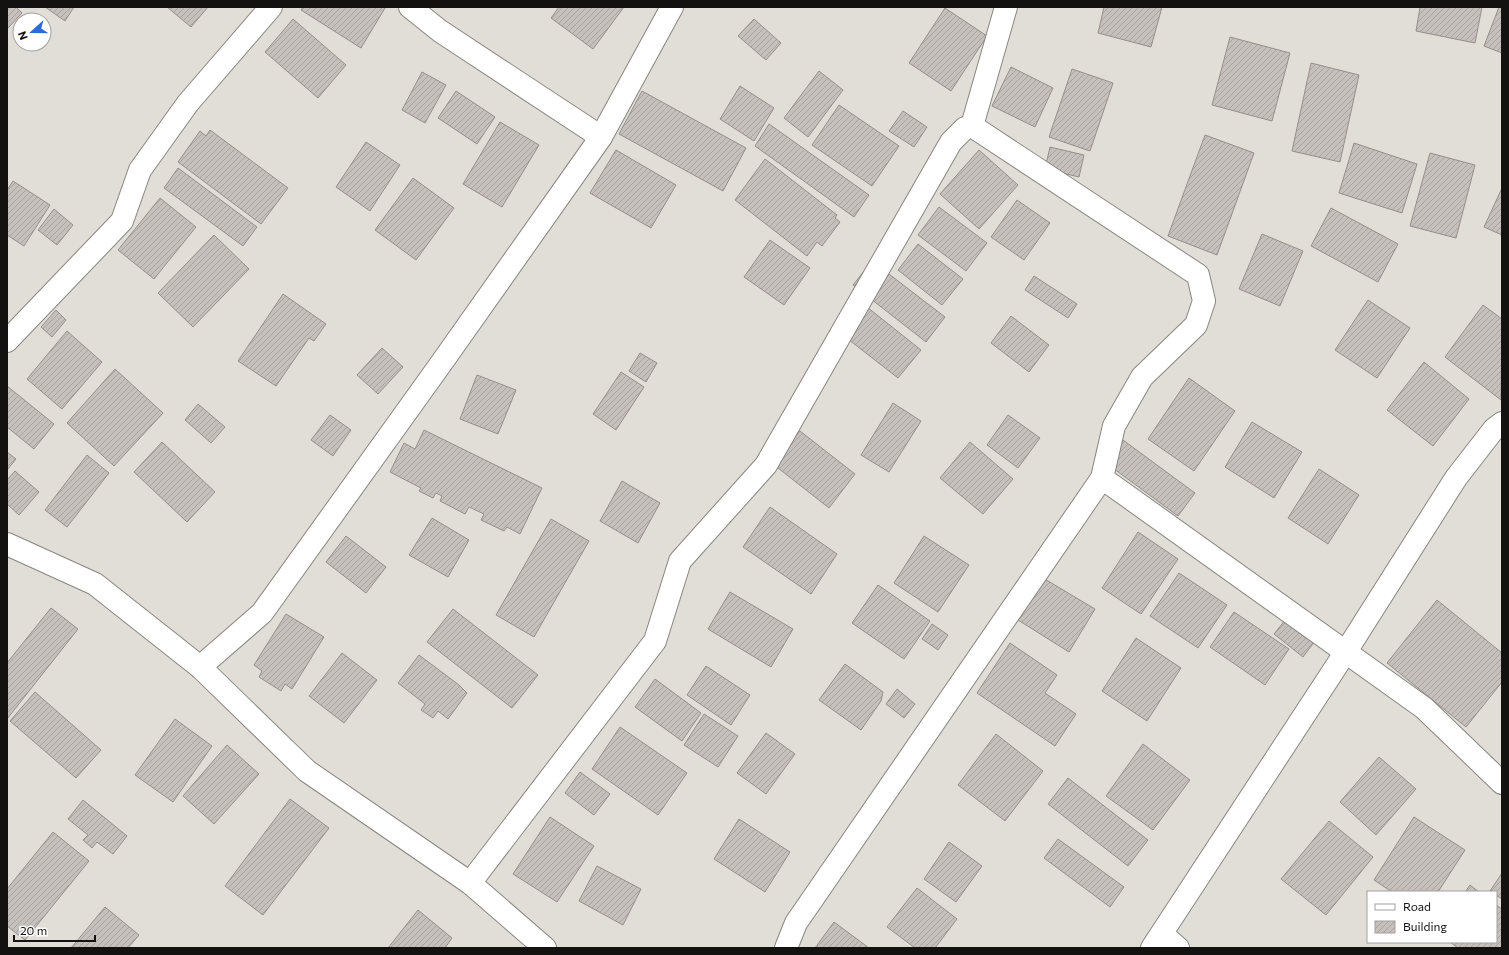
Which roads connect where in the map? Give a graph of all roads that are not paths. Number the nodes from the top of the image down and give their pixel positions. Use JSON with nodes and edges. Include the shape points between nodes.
{"nodes":[{"id":1,"x":270,"y":7,"type":"edge"},
{"id":2,"x":410,"y":7,"type":"edge"},
{"id":3,"x":672,"y":7,"type":"edge"},
{"id":4,"x":1006,"y":7,"type":"edge"},
{"id":5,"x":972,"y":126,"type":"junction"},
{"id":6,"x":601,"y":137,"type":"junction"},
{"id":7,"x":7,"y":342,"type":"edge"},
{"id":8,"x":1502,"y":423,"type":"edge"},
{"id":9,"x":1102,"y":478,"type":"junction"},
{"id":10,"x":7,"y":544,"type":"edge"},
{"id":11,"x":1345,"y":653,"type":"junction"},
{"id":12,"x":200,"y":667,"type":"junction"},
{"id":13,"x":1502,"y":783,"type":"edge"},
{"id":14,"x":470,"y":883,"type":"junction"},
{"id":15,"x":1157,"y":941,"type":"edge"},
{"id":16,"x":545,"y":948,"type":"edge"},
{"id":17,"x":786,"y":948,"type":"edge"},
{"id":18,"x":1178,"y":948,"type":"edge"}],
"edges":[{"from":1,"to":7,"type":"street","via":[[188,103],[140,170],[122,221]]},
{"from":2,"to":6,"type":"street","via":[[440,31]]},
{"from":3,"to":6,"type":"street"},
{"from":4,"to":5,"type":"street"},
{"from":5,"to":9,"type":"street","via":[[1198,275],[1204,301],[1196,325],[1142,377],[1114,426]]},
{"from":5,"to":14,"type":"street","via":[[966,128],[951,142],[766,465],[680,561],[655,641]]},
{"from":6,"to":12,"type":"street","via":[[262,613]]},
{"from":8,"to":11,"type":"street","via":[[1494,429],[1456,478]]},
{"from":9,"to":11,"type":"street"},
{"from":9,"to":17,"type":"street","via":[[796,923]]},
{"from":10,"to":12,"type":"street","via":[[95,584]]},
{"from":11,"to":13,"type":"street","via":[[1424,708]]},
{"from":11,"to":15,"type":"street"},
{"from":12,"to":14,"type":"street","via":[[307,771]]},
{"from":14,"to":16,"type":"street"},
{"from":15,"to":18,"type":"street"}]}
